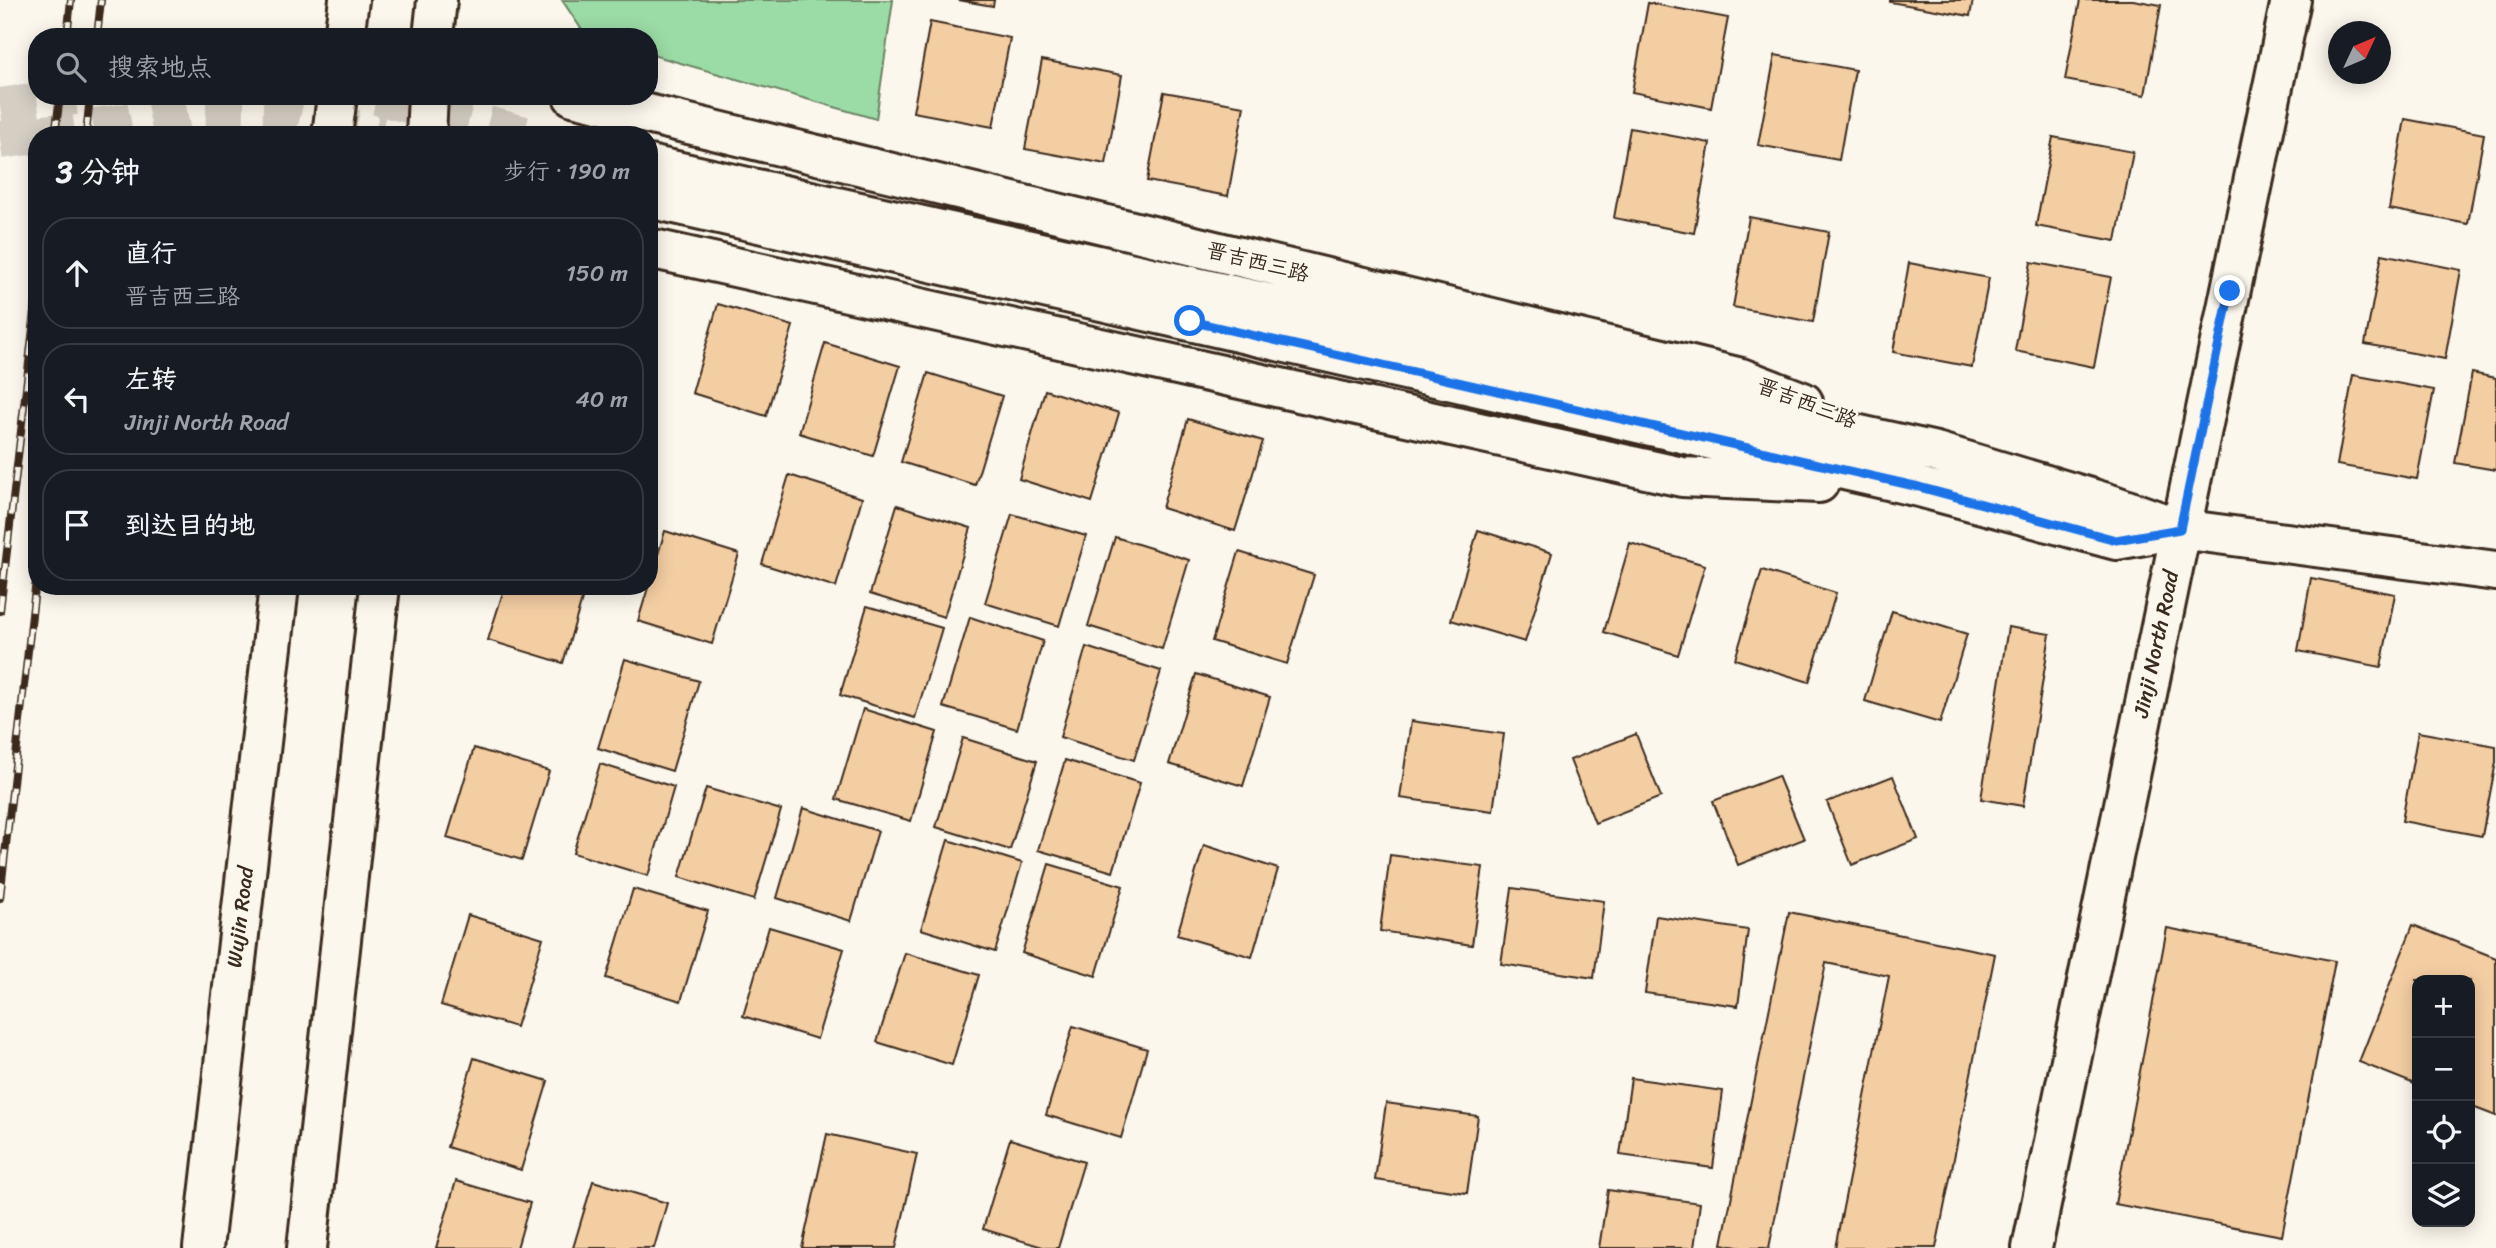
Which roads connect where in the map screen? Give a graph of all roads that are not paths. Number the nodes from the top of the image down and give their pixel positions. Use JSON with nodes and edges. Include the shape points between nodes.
{"nodes":[{"id":1,"x":349,"y":0,"type":"edge"},
{"id":2,"x":437,"y":0,"type":"edge"},
{"id":3,"x":2291,"y":0,"type":"edge"},
{"id":4,"x":345,"y":28,"type":"edge"},
{"id":5,"x":434,"y":28,"type":"edge"},
{"id":6,"x":336,"y":105,"type":"edge"},
{"id":7,"x":428,"y":105,"type":"edge"},
{"id":8,"x":610,"y":105,"type":"edge"},
{"id":9,"x":333,"y":126,"type":"edge"},
{"id":10,"x":426,"y":126,"type":"edge"},
{"id":11,"x":658,"y":167,"type":"edge"},
{"id":12,"x":658,"y":200,"type":"edge"},
{"id":13,"x":658,"y":249,"type":"edge"},
{"id":14,"x":1936,"y":452,"type":"junction"},
{"id":15,"x":1919,"y":487,"type":"junction"},
{"id":16,"x":2180,"y":529,"type":"junction"},
{"id":17,"x":2496,"y":570,"type":"edge"},
{"id":18,"x":278,"y":595,"type":"edge"},
{"id":19,"x":379,"y":595,"type":"edge"},
{"id":20,"x":203,"y":1248,"type":"edge"},
{"id":21,"x":307,"y":1248,"type":"edge"},
{"id":22,"x":2032,"y":1248,"type":"edge"}],
"edges":[{"from":1,"to":4,"type":"street"},
{"from":2,"to":5,"type":"street"},
{"from":3,"to":16,"type":"street","name":"Jinji North Road"},
{"from":6,"to":9,"type":"street"},
{"from":7,"to":10,"type":"street"},
{"from":8,"to":14,"type":"street","name":"晋吉西三路","via":[[1741,378]]},
{"from":11,"to":14,"type":"street","name":"晋吉西三路"},
{"from":12,"to":15,"type":"street"},
{"from":13,"to":15,"type":"street","via":[[1682,477]]},
{"from":14,"to":16,"type":"street","name":"晋吉西三路"},
{"from":15,"to":16,"type":"street","via":[[2116,540]]},
{"from":16,"to":17,"type":"street"},
{"from":16,"to":22,"type":"street","name":"Jinji North Road"},
{"from":18,"to":20,"type":"street","name":"Wujin Road"},
{"from":19,"to":21,"type":"street"}]}
